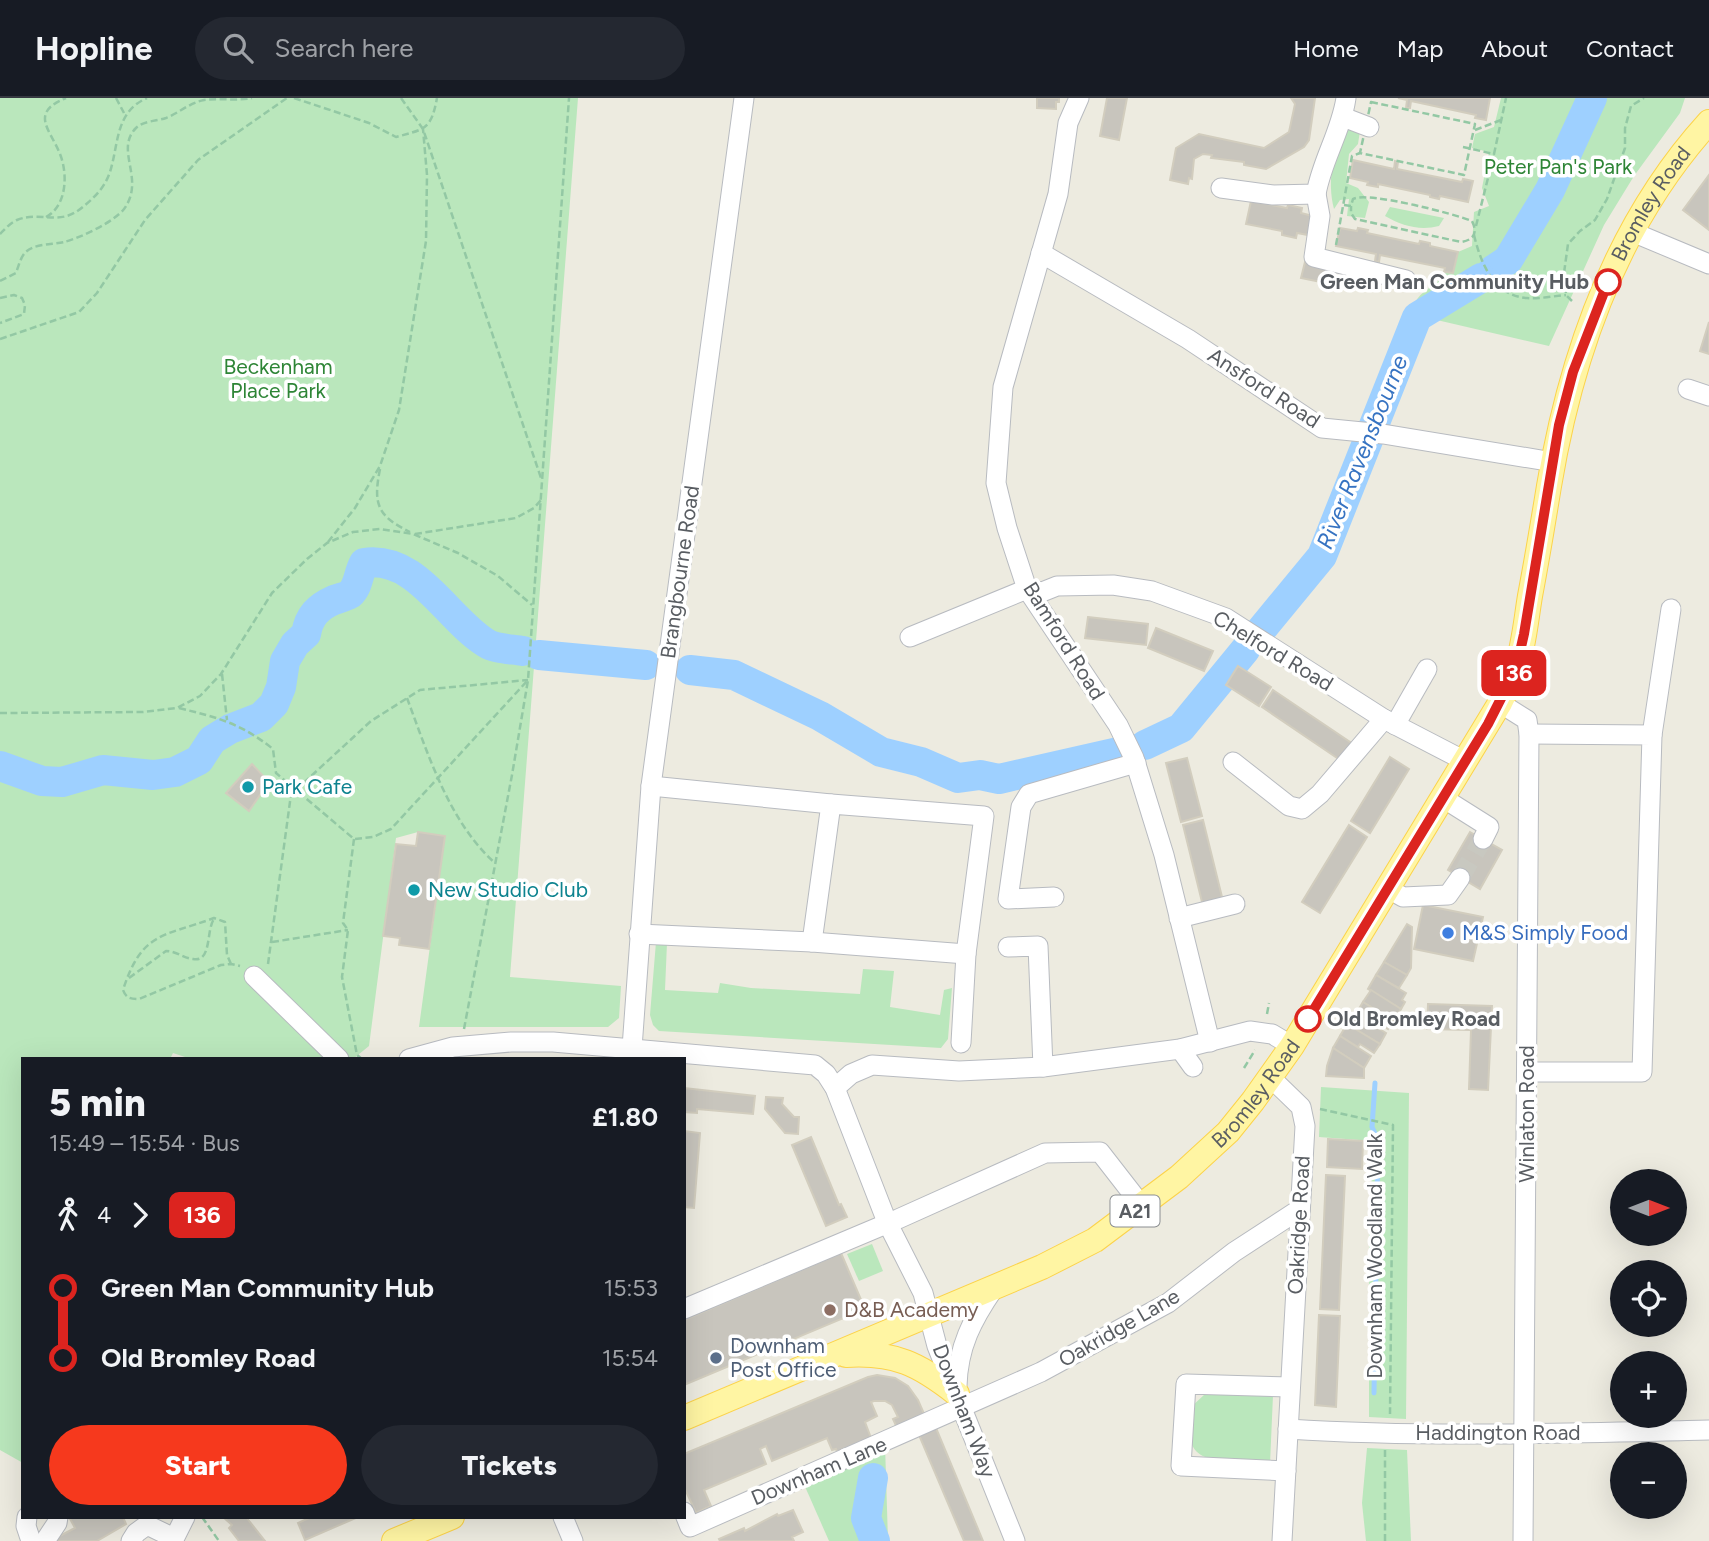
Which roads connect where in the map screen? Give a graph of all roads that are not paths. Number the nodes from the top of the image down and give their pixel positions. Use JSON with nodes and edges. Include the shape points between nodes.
{"nodes":[{"id":1,"x":744,"y":98,"type":"edge"},
{"id":2,"x":1079,"y":98,"type":"edge"},
{"id":3,"x":1345,"y":107,"type":"edge"},
{"id":4,"x":1709,"y":122,"type":"edge"},
{"id":5,"x":1367,"y":126,"type":"road end"},
{"id":6,"x":1221,"y":188,"type":"dead end"},
{"id":7,"x":1317,"y":194,"type":"junction"},
{"id":8,"x":1630,"y":231,"type":"junction"},
{"id":9,"x":1041,"y":253,"type":"junction"},
{"id":10,"x":1709,"y":264,"type":"edge"},
{"id":11,"x":1406,"y":280,"type":"dead end"},
{"id":12,"x":1688,"y":388,"type":"dead end"},
{"id":13,"x":1709,"y":396,"type":"edge"},
{"id":14,"x":1553,"y":462,"type":"junction"},
{"id":15,"x":1027,"y":589,"type":"junction"},
{"id":16,"x":1671,"y":609,"type":"dead end"},
{"id":17,"x":910,"y":637,"type":"dead end"},
{"id":18,"x":1427,"y":669,"type":"dead end"},
{"id":19,"x":1500,"y":703,"type":"junction"},
{"id":20,"x":1389,"y":722,"type":"junction"},
{"id":21,"x":1529,"y":734,"type":"junction"},
{"id":22,"x":1652,"y":735,"type":"junction"},
{"id":23,"x":1135,"y":761,"type":"junction"},
{"id":24,"x":1465,"y":761,"type":"junction"},
{"id":25,"x":1233,"y":762,"type":"dead end"},
{"id":26,"x":651,"y":786,"type":"junction"},
{"id":27,"x":1443,"y":798,"type":"junction"},
{"id":28,"x":831,"y":804,"type":"junction"},
{"id":29,"x":1483,"y":839,"type":"dead end"},
{"id":30,"x":1460,"y":878,"type":"tunnel mouth"},
{"id":31,"x":1387,"y":888,"type":"junction"},
{"id":32,"x":1055,"y":897,"type":"dead end"},
{"id":33,"x":1235,"y":904,"type":"dead end"},
{"id":34,"x":1179,"y":918,"type":"junction"},
{"id":35,"x":639,"y":934,"type":"junction"},
{"id":36,"x":813,"y":942,"type":"junction"},
{"id":37,"x":1008,"y":947,"type":"dead end"},
{"id":38,"x":966,"y":954,"type":"junction"},
{"id":39,"x":254,"y":976,"type":"road end"},
{"id":40,"x":1210,"y":1042,"type":"junction"},
{"id":41,"x":961,"y":1043,"type":"dead end"},
{"id":42,"x":1292,"y":1046,"type":"junction"},
{"id":43,"x":632,"y":1048,"type":"junction"},
{"id":44,"x":1180,"y":1049,"type":"junction"},
{"id":45,"x":662,"y":1054,"type":"edge"},
{"id":46,"x":337,"y":1057,"type":"edge"},
{"id":47,"x":416,"y":1057,"type":"edge"},
{"id":48,"x":1043,"y":1067,"type":"junction"},
{"id":49,"x":1193,"y":1067,"type":"dead end"},
{"id":50,"x":1527,"y":1072,"type":"junction"},
{"id":51,"x":1270,"y":1077,"type":"junction"},
{"id":52,"x":835,"y":1088,"type":"junction"},
{"id":53,"x":1142,"y":1206,"type":"junction"},
{"id":54,"x":1300,"y":1209,"type":"junction"},
{"id":55,"x":887,"y":1222,"type":"junction"},
{"id":56,"x":994,"y":1288,"type":"junction"},
{"id":57,"x":686,"y":1308,"type":"edge"},
{"id":58,"x":930,"y":1315,"type":"junction"},
{"id":59,"x":830,"y":1357,"type":"junction"},
{"id":60,"x":1290,"y":1387,"type":"junction"},
{"id":61,"x":960,"y":1401,"type":"junction"},
{"id":62,"x":686,"y":1417,"type":"edge"},
{"id":63,"x":1288,"y":1429,"type":"junction"},
{"id":64,"x":1709,"y":1430,"type":"edge"},
{"id":65,"x":1524,"y":1434,"type":"junction"},
{"id":66,"x":1286,"y":1471,"type":"junction"},
{"id":67,"x":27,"y":1519,"type":"edge"},
{"id":68,"x":46,"y":1519,"type":"edge"},
{"id":69,"x":57,"y":1519,"type":"edge"},
{"id":70,"x":184,"y":1519,"type":"edge"},
{"id":71,"x":447,"y":1519,"type":"edge"},
{"id":72,"x":564,"y":1519,"type":"edge"},
{"id":73,"x":143,"y":1521,"type":"edge"},
{"id":74,"x":692,"y":1530,"type":"edge"},
{"id":75,"x":173,"y":1539,"type":"edge"},
{"id":76,"x":41,"y":1541,"type":"edge"},
{"id":77,"x":131,"y":1541,"type":"edge"},
{"id":78,"x":394,"y":1541,"type":"edge"},
{"id":79,"x":573,"y":1541,"type":"edge"},
{"id":80,"x":1015,"y":1541,"type":"edge"},
{"id":81,"x":1282,"y":1541,"type":"edge"},
{"id":82,"x":1523,"y":1541,"type":"edge"}],
"edges":[{"from":1,"to":26,"type":"street","name":"Brangbourne Road"},
{"from":2,"to":9,"type":"street","name":"Bamford Road","via":[[1068,123],[1058,194]]},
{"from":3,"to":5,"type":"street"},
{"from":3,"to":7,"type":"street","via":[[1320,172]]},
{"from":4,"to":8,"type":"main road","name":"Bromley Road","number":"A21","via":[[1660,183]]},
{"from":6,"to":7,"type":"street","via":[[1273,195]]},
{"from":7,"to":11,"type":"street","via":[[1320,216],[1314,257]]},
{"from":8,"to":10,"type":"street"},
{"from":8,"to":14,"type":"main road","name":"Bromley Road","number":"A21","via":[[1573,372]]},
{"from":9,"to":14,"type":"street","name":"Ansford Road","via":[[1188,339],[1322,428]]},
{"from":9,"to":15,"type":"street","name":"Bamford Road","via":[[1003,387],[997,447],[996,482]]},
{"from":12,"to":13,"type":"street"},
{"from":14,"to":19,"type":"main road","name":"Bromley Road","number":"A21","via":[[1524,634],[1516,669]]},
{"from":15,"to":17,"type":"street","name":"Chelford Road"},
{"from":15,"to":20,"type":"street","name":"Chelford Road","via":[[1042,592],[1057,586],[1113,584],[1152,591],[1226,618]]},
{"from":15,"to":23,"type":"street","name":"Bamford Road","via":[[1118,726]]},
{"from":16,"to":22,"type":"street"},
{"from":18,"to":20,"type":"street"},
{"from":19,"to":21,"type":"street","via":[[1527,720]]},
{"from":19,"to":24,"type":"main road","name":"Bromley Road","number":"A21"},
{"from":20,"to":24,"type":"street","name":"Chelford Road"},
{"from":20,"to":25,"type":"street","via":[[1302,809],[1289,806]]},
{"from":21,"to":22,"type":"street"},
{"from":21,"to":50,"type":"street","name":"Winlaton Road"},
{"from":22,"to":50,"type":"street","via":[[1642,1072]]},
{"from":23,"to":32,"type":"street","via":[[1029,794],[1021,807],[1008,899]]},
{"from":23,"to":34,"type":"street","name":"Bamford Road"},
{"from":24,"to":27,"type":"main road","name":"Bromley Road","number":"A21"},
{"from":26,"to":28,"type":"street"},
{"from":26,"to":35,"type":"street","name":"Brangbourne Road"},
{"from":27,"to":29,"type":"street","via":[[1489,827]]},
{"from":27,"to":31,"type":"main road","name":"Bromley Road","number":"A21"},
{"from":28,"to":36,"type":"street"},
{"from":28,"to":38,"type":"street","via":[[984,816]]},
{"from":30,"to":31,"type":"street","via":[[1448,895],[1403,897]]},
{"from":31,"to":42,"type":"main road","name":"Bromley Road","number":"A21"},
{"from":33,"to":34,"type":"street"},
{"from":34,"to":40,"type":"street","name":"Bamford Road"},
{"from":35,"to":36,"type":"street"},
{"from":35,"to":43,"type":"street","name":"Brangbourne Road"},
{"from":36,"to":38,"type":"street"},
{"from":37,"to":48,"type":"street","via":[[1038,946]]},
{"from":38,"to":41,"type":"street"},
{"from":39,"to":46,"type":"street"},
{"from":40,"to":42,"type":"street","via":[[1250,1031],[1272,1034]]},
{"from":40,"to":44,"type":"street"},
{"from":42,"to":51,"type":"main road","name":"Bromley Road","number":"A21"},
{"from":43,"to":45,"type":"street"},
{"from":43,"to":47,"type":"street","via":[[511,1042],[453,1046]]},
{"from":44,"to":48,"type":"street"},
{"from":44,"to":49,"type":"street"},
{"from":45,"to":52,"type":"street","via":[[815,1065]]},
{"from":48,"to":52,"type":"street","via":[[959,1070],[872,1065]]},
{"from":50,"to":65,"type":"street","name":"Winlaton Road"},
{"from":51,"to":53,"type":"main road","name":"Bromley Road","number":"A21","via":[[1228,1132]]},
{"from":51,"to":54,"type":"street","name":"Oakridge Road","via":[[1294,1098],[1304,1115]]},
{"from":52,"to":55,"type":"street","name":"Downham Way"},
{"from":53,"to":55,"type":"street","via":[[1100,1152],[1045,1153]]},
{"from":53,"to":56,"type":"main road","name":"Bromley Road","number":"A21","via":[[1095,1240]]},
{"from":54,"to":60,"type":"street","name":"Oakridge Road"},
{"from":54,"to":61,"type":"street","name":"Oakridge Lane","via":[[1168,1303],[1041,1372]]},
{"from":55,"to":57,"type":"street"},
{"from":55,"to":58,"type":"street","name":"Downham Way"},
{"from":56,"to":58,"type":"main road","name":"Bromley Road","number":"A21"},
{"from":56,"to":61,"type":"street","via":[[964,1339],[959,1358]]},
{"from":58,"to":59,"type":"main road","name":"Bromley Road","number":"A21"},
{"from":58,"to":61,"type":"street","name":"Downham Way","via":[[937,1346]]},
{"from":59,"to":61,"type":"main road","via":[[874,1354],[901,1359],[936,1377]]},
{"from":59,"to":62,"type":"main road","name":"Bromley Road","number":"A21"},
{"from":60,"to":63,"type":"street","name":"Oakridge Road"},
{"from":60,"to":66,"type":"street","via":[[1186,1384],[1181,1466]]},
{"from":61,"to":74,"type":"street","name":"Downham Lane"},
{"from":61,"to":80,"type":"street","name":"Downham Way"},
{"from":63,"to":65,"type":"street","name":"Haddington Road"},
{"from":63,"to":66,"type":"street","name":"Oakridge Road"},
{"from":64,"to":65,"type":"street","name":"Haddington Road"},
{"from":65,"to":82,"type":"street","name":"Winlaton Road"},
{"from":66,"to":81,"type":"street","name":"Oakridge Road"},
{"from":67,"to":76,"type":"street","via":[[26,1526]]},
{"from":68,"to":76,"type":"street"},
{"from":69,"to":76,"type":"street"},
{"from":70,"to":75,"type":"street"},
{"from":71,"to":78,"type":"main road"},
{"from":72,"to":79,"type":"street"},
{"from":73,"to":75,"type":"street"},
{"from":73,"to":77,"type":"street"}]}
